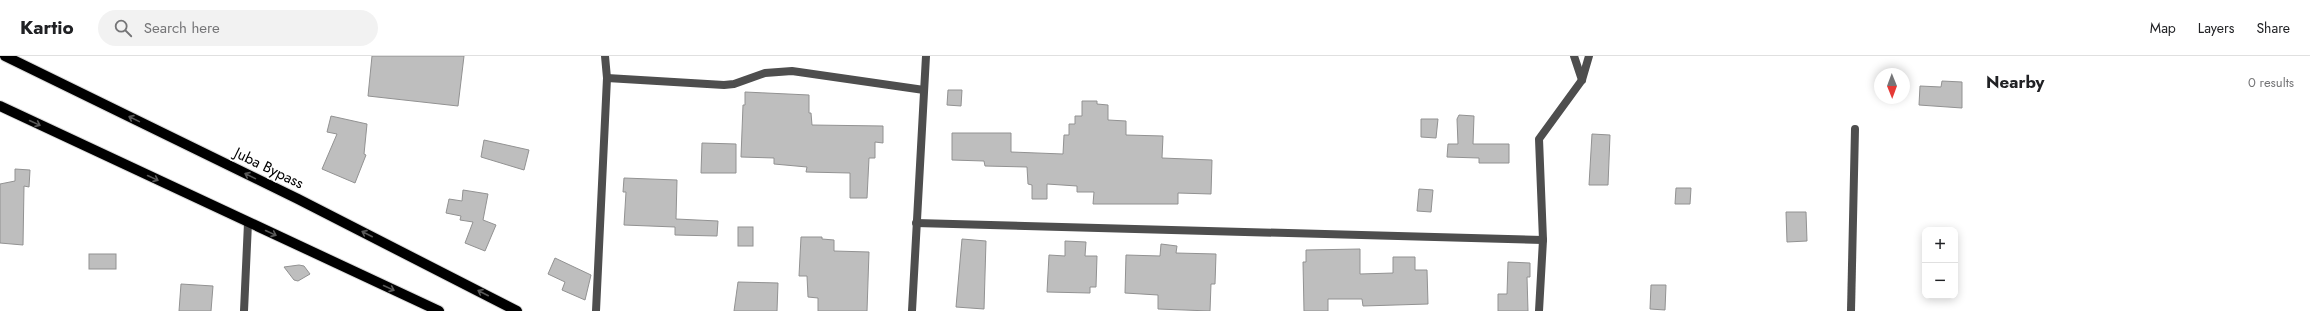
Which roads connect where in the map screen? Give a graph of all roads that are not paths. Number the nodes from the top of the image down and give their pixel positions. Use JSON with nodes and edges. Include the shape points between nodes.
{"nodes":[{"id":1,"x":5,"y":56,"type":"edge"},
{"id":2,"x":606,"y":56,"type":"edge"},
{"id":3,"x":926,"y":56,"type":"edge"},
{"id":4,"x":1574,"y":56,"type":"edge"},
{"id":5,"x":1589,"y":56,"type":"edge"},
{"id":6,"x":607,"y":78,"type":"junction"},
{"id":7,"x":1582,"y":80,"type":"junction"},
{"id":8,"x":924,"y":90,"type":"junction"},
{"id":9,"x":0,"y":106,"type":"edge"},
{"id":10,"x":1855,"y":129,"type":"dead end"},
{"id":11,"x":248,"y":223,"type":"junction"},
{"id":12,"x":916,"y":223,"type":"junction"},
{"id":13,"x":1543,"y":240,"type":"junction"},
{"id":14,"x":244,"y":311,"type":"edge"},
{"id":15,"x":439,"y":311,"type":"edge"},
{"id":16,"x":517,"y":311,"type":"edge"},
{"id":17,"x":596,"y":311,"type":"edge"},
{"id":18,"x":912,"y":311,"type":"edge"},
{"id":19,"x":1539,"y":311,"type":"edge"},
{"id":20,"x":1851,"y":311,"type":"edge"}],
"edges":[{"from":16,"to":1,"type":"main road","name":"Juba Bypass","one_way":true,"via":[[298,199]]},
{"from":2,"to":6,"type":"street"},
{"from":3,"to":8,"type":"street"},
{"from":4,"to":7,"type":"street"},
{"from":5,"to":7,"type":"street"},
{"from":6,"to":8,"type":"street","via":[[724,85],[764,73],[792,71]]},
{"from":6,"to":17,"type":"street"},
{"from":7,"to":13,"type":"street","via":[[1539,139]]},
{"from":8,"to":12,"type":"street"},
{"from":9,"to":11,"type":"main road","one_way":true},
{"from":10,"to":20,"type":"street"},
{"from":11,"to":14,"type":"street"},
{"from":11,"to":15,"type":"main road","one_way":true},
{"from":12,"to":13,"type":"street"},
{"from":12,"to":18,"type":"street"},
{"from":13,"to":19,"type":"street"}]}
